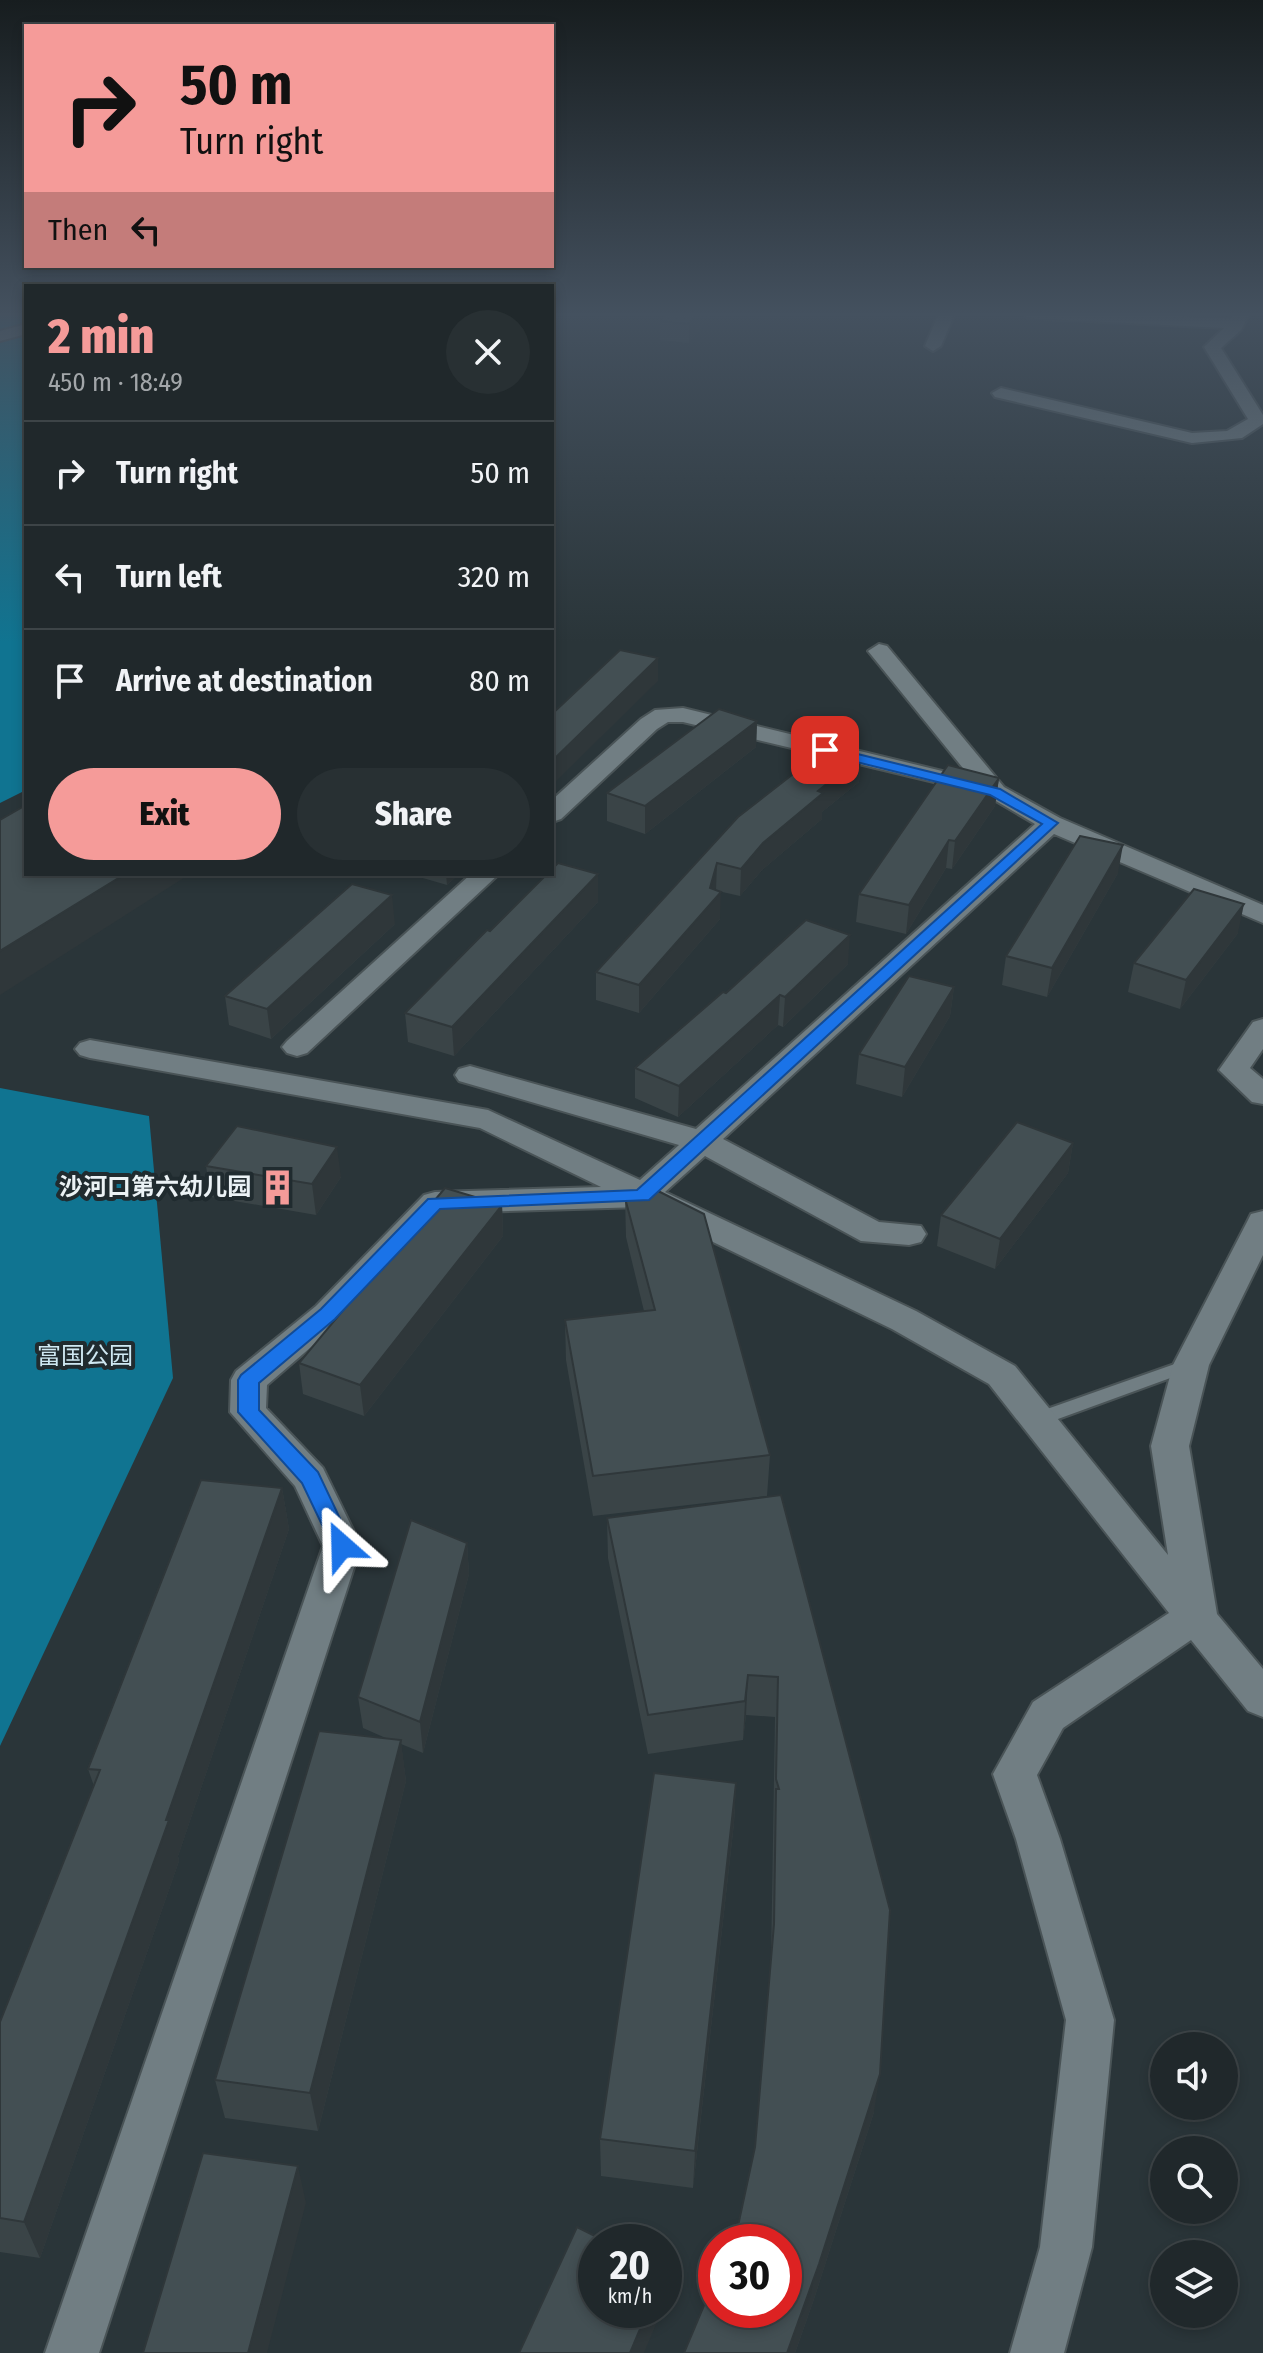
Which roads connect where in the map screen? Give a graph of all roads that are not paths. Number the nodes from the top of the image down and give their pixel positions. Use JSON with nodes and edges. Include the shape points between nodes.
{"nodes":[{"id":1,"x":1121,"y":423,"type":"edge"},
{"id":2,"x":1254,"y":423,"type":"edge"},
{"id":3,"x":879,"y":651,"type":"dead end"},
{"id":4,"x":995,"y":792,"type":"junction"},
{"id":5,"x":554,"y":812,"type":"edge"},
{"id":6,"x":1051,"y":823,"type":"junction"},
{"id":7,"x":484,"y":876,"type":"edge"},
{"id":8,"x":1263,"y":915,"type":"edge"},
{"id":9,"x":1263,"y":1028,"type":"edge"},
{"id":10,"x":297,"y":1047,"type":"dead end"},
{"id":11,"x":90,"y":1049,"type":"dead end"},
{"id":12,"x":470,"y":1075,"type":"dead end"},
{"id":13,"x":1263,"y":1095,"type":"edge"},
{"id":14,"x":702,"y":1141,"type":"junction"},
{"id":15,"x":642,"y":1196,"type":"junction"},
{"id":16,"x":1263,"y":1222,"type":"edge"},
{"id":17,"x":909,"y":1234,"type":"dead end"},
{"id":18,"x":1191,"y":1365,"type":"junction"},
{"id":19,"x":1036,"y":1420,"type":"junction"},
{"id":20,"x":1197,"y":1615,"type":"junction"},
{"id":21,"x":1263,"y":1699,"type":"edge"},
{"id":22,"x":72,"y":2353,"type":"edge"},
{"id":23,"x":1037,"y":2353,"type":"edge"}],
"edges":[{"from":1,"to":2,"type":"street","via":[[1162,433],[1223,438]]},
{"from":3,"to":4,"type":"street"},
{"from":4,"to":5,"type":"street","via":[[683,715],[663,715]]},
{"from":4,"to":6,"type":"street"},
{"from":6,"to":8,"type":"street"},
{"from":6,"to":14,"type":"street"},
{"from":7,"to":10,"type":"street"},
{"from":9,"to":13,"type":"street","via":[[1234,1070]]},
{"from":11,"to":15,"type":"street","via":[[488,1120]]},
{"from":12,"to":14,"type":"street"},
{"from":14,"to":15,"type":"street"},
{"from":14,"to":17,"type":"street","via":[[873,1233]]},
{"from":15,"to":19,"type":"street","via":[[966,1354],[1002,1375]]},
{"from":15,"to":22,"type":"street","via":[[435,1203],[328,1314],[249,1380],[248,1412],[310,1478],[342,1546]]},
{"from":16,"to":18,"type":"street"},
{"from":18,"to":19,"type":"lane"},
{"from":18,"to":20,"type":"street","via":[[1170,1446]]},
{"from":19,"to":20,"type":"street"},
{"from":20,"to":21,"type":"street"},
{"from":20,"to":23,"type":"street","via":[[1048,1715],[1015,1774],[1090,2020],[1066,2247]]}]}
